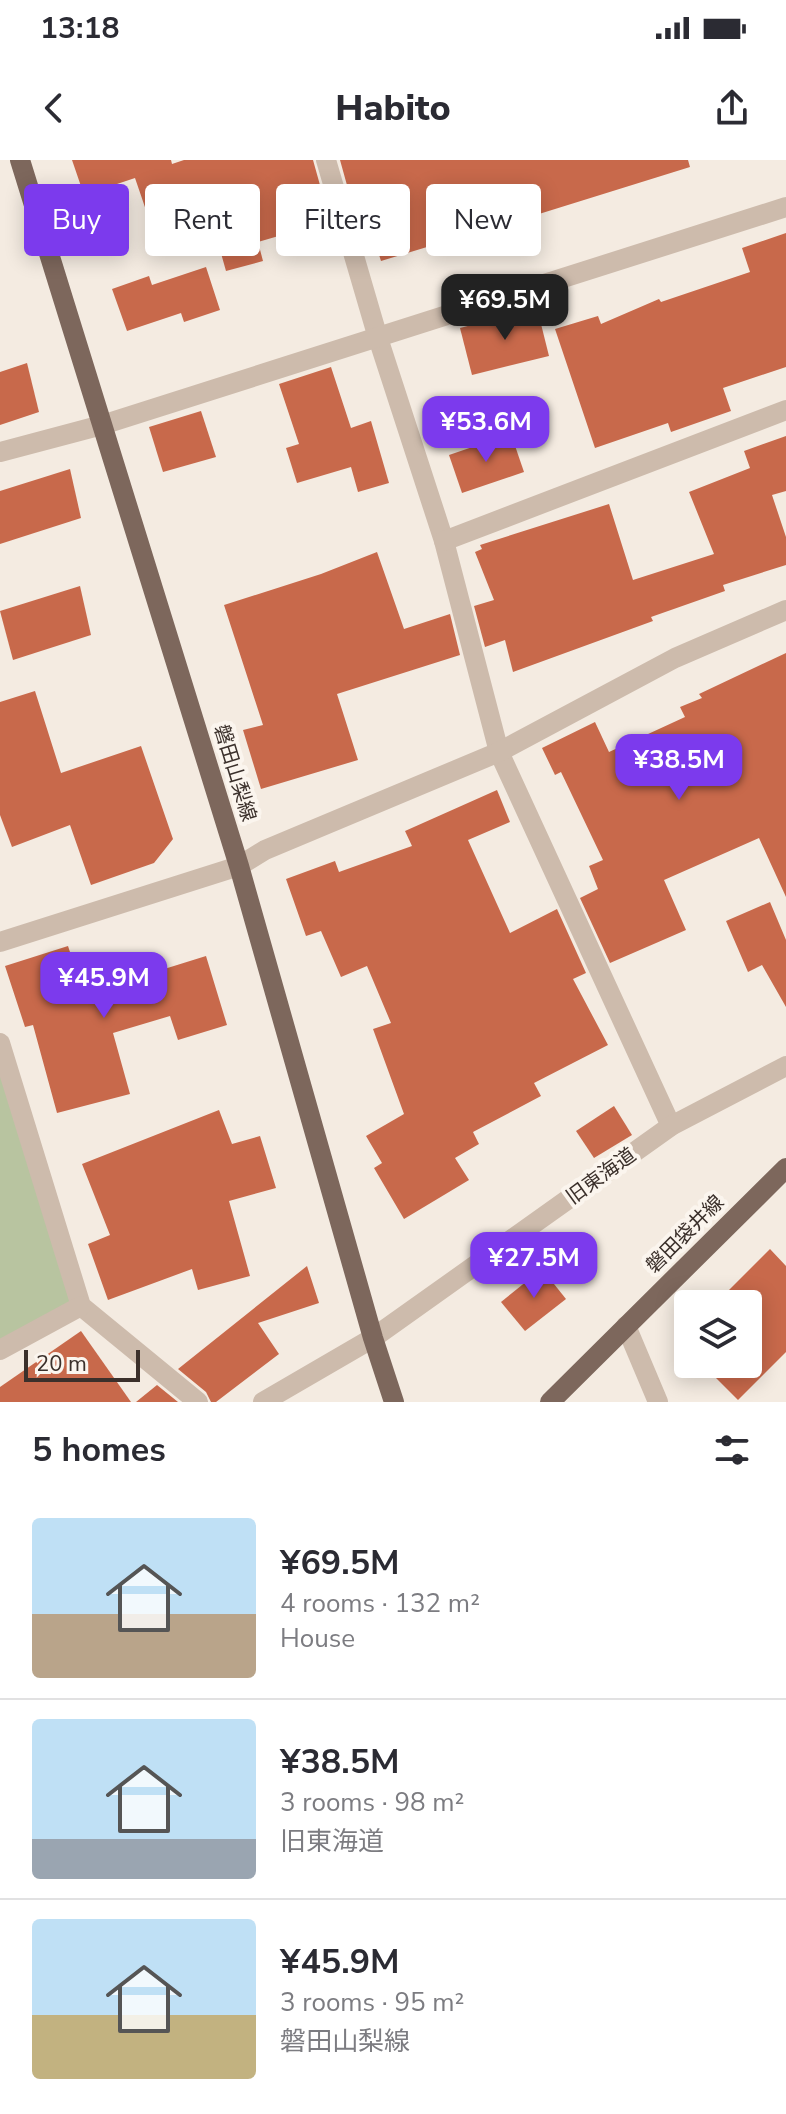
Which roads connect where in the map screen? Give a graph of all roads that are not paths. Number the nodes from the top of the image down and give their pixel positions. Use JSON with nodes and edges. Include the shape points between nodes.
{"nodes":[{"id":1,"x":20,"y":160,"type":"edge"},
{"id":2,"x":326,"y":160,"type":"edge"},
{"id":3,"x":786,"y":207,"type":"edge"},
{"id":4,"x":378,"y":338,"type":"junction"},
{"id":5,"x":786,"y":410,"type":"edge"},
{"id":6,"x":102,"y":425,"type":"junction"},
{"id":7,"x":0,"y":452,"type":"edge"},
{"id":8,"x":444,"y":541,"type":"junction"},
{"id":9,"x":786,"y":610,"type":"edge"},
{"id":10,"x":499,"y":752,"type":"junction"},
{"id":11,"x":239,"y":866,"type":"junction"},
{"id":12,"x":0,"y":942,"type":"edge"},
{"id":13,"x":0,"y":1043,"type":"edge"},
{"id":14,"x":786,"y":1066,"type":"edge"},
{"id":15,"x":671,"y":1126,"type":"junction"},
{"id":16,"x":786,"y":1168,"type":"edge"},
{"id":17,"x":81,"y":1306,"type":"junction"},
{"id":18,"x":626,"y":1326,"type":"junction"},
{"id":19,"x":373,"y":1338,"type":"junction"},
{"id":20,"x":0,"y":1350,"type":"edge"},
{"id":21,"x":198,"y":1402,"type":"edge"},
{"id":22,"x":263,"y":1402,"type":"edge"},
{"id":23,"x":394,"y":1402,"type":"edge"},
{"id":24,"x":550,"y":1402,"type":"edge"},
{"id":25,"x":658,"y":1402,"type":"edge"}],
"edges":[{"from":1,"to":6,"type":"main road","name":"磐田山梨線"},
{"from":2,"to":4,"type":"street"},
{"from":3,"to":4,"type":"street"},
{"from":4,"to":6,"type":"street"},
{"from":4,"to":8,"type":"street"},
{"from":5,"to":8,"type":"street"},
{"from":6,"to":7,"type":"street"},
{"from":6,"to":11,"type":"main road","name":"磐田山梨線"},
{"from":8,"to":10,"type":"street"},
{"from":9,"to":10,"type":"street","via":[[675,658]]},
{"from":10,"to":11,"type":"street","via":[[265,850]]},
{"from":10,"to":15,"type":"street"},
{"from":11,"to":12,"type":"street"},
{"from":11,"to":19,"type":"main road","name":"磐田山梨線"},
{"from":13,"to":17,"type":"street"},
{"from":14,"to":15,"type":"street","name":"旧東海道"},
{"from":15,"to":19,"type":"street","name":"旧東海道"},
{"from":16,"to":18,"type":"main road","name":"磐田袋井線"},
{"from":17,"to":20,"type":"street"},
{"from":17,"to":21,"type":"street"},
{"from":18,"to":24,"type":"main road","name":"磐田袋井線"},
{"from":18,"to":25,"type":"street"},
{"from":19,"to":22,"type":"street","name":"旧東海道"},
{"from":19,"to":23,"type":"main road","name":"磐田山梨線"}]}
